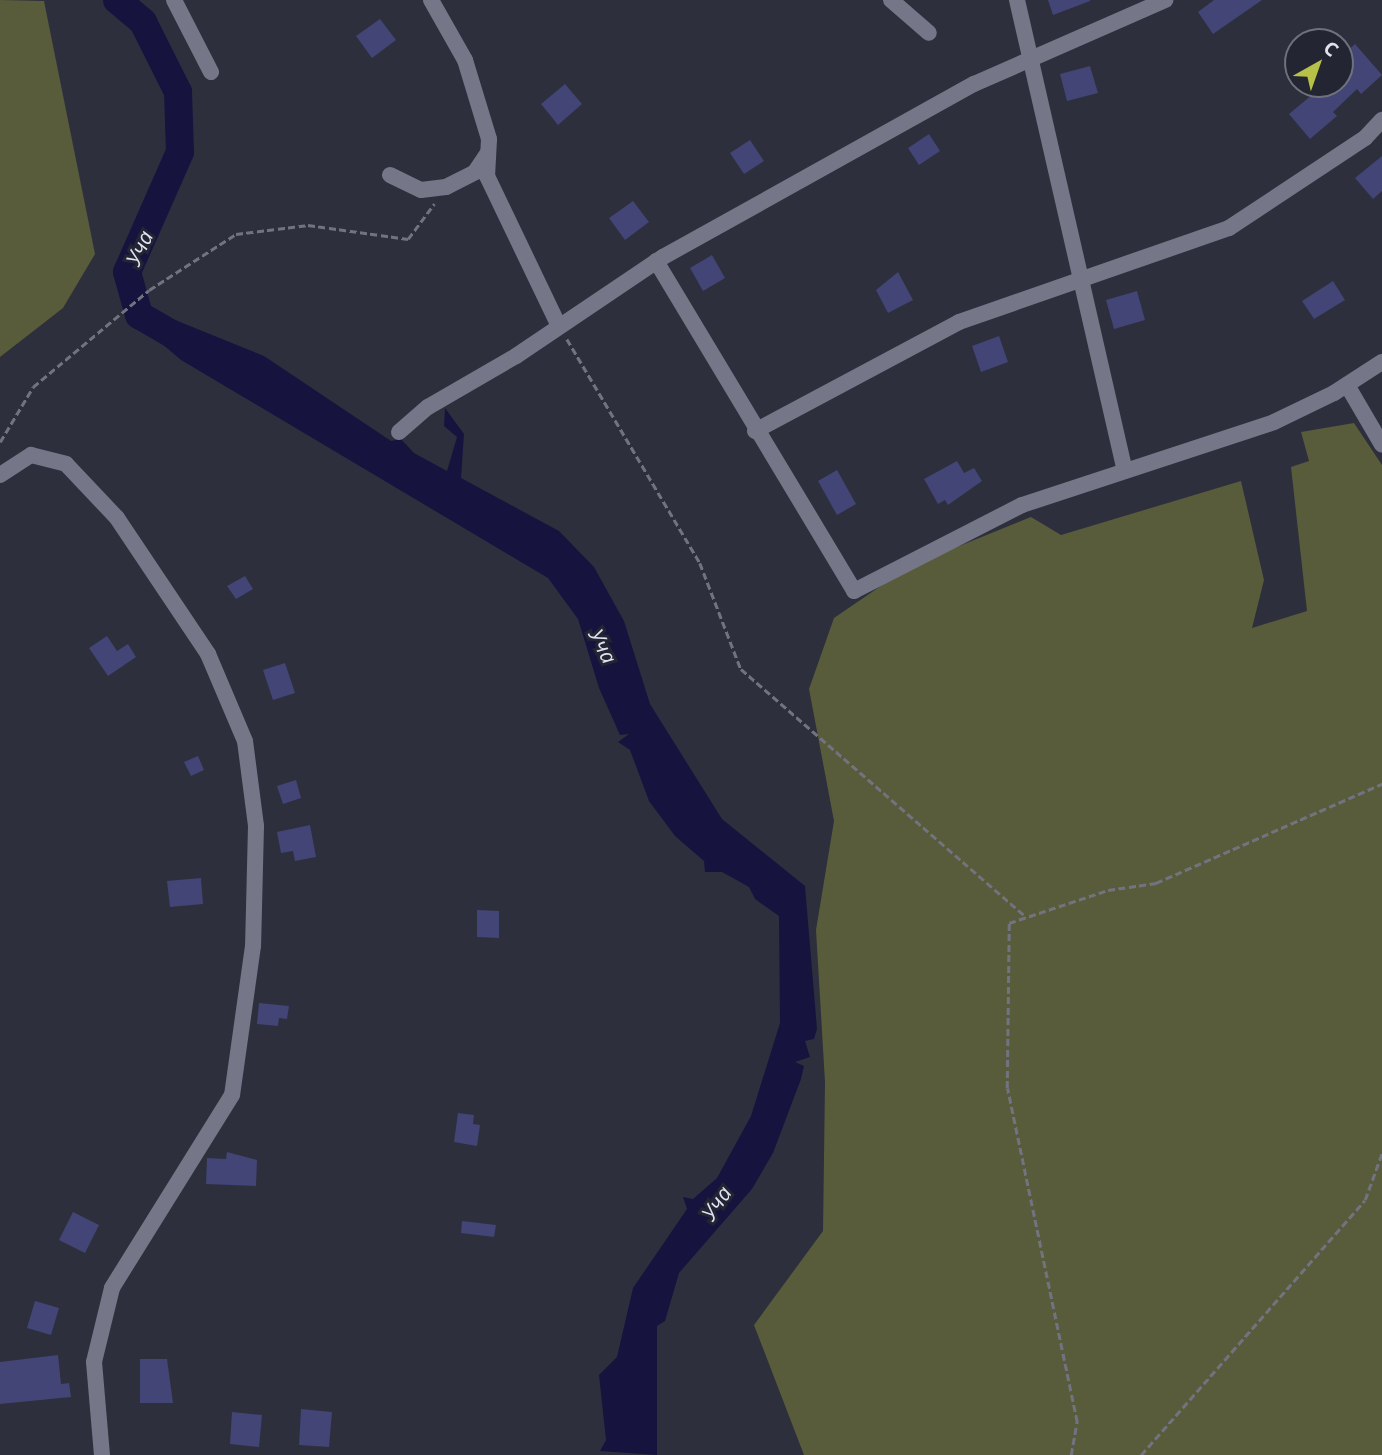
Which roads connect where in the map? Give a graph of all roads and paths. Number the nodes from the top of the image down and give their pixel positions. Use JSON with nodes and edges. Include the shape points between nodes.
{"nodes":[{"id":1,"x":174,"y":0,"type":"edge"},
{"id":2,"x":431,"y":0,"type":"edge"},
{"id":3,"x":891,"y":0,"type":"edge"},
{"id":4,"x":1017,"y":0,"type":"edge"},
{"id":5,"x":1165,"y":0,"type":"edge"},
{"id":6,"x":929,"y":33,"type":"dead end"},
{"id":7,"x":1030,"y":62,"type":"junction"},
{"id":8,"x":211,"y":72,"type":"dead end"},
{"id":9,"x":1382,"y":120,"type":"edge"},
{"id":10,"x":487,"y":154,"type":"junction"},
{"id":11,"x":390,"y":175,"type":"dead end"},
{"id":12,"x":446,"y":187,"type":"junction"},
{"id":13,"x":656,"y":261,"type":"junction"},
{"id":14,"x":1078,"y":280,"type":"junction"},
{"id":15,"x":558,"y":324,"type":"junction"},
{"id":16,"x":1382,"y":362,"type":"edge"},
{"id":17,"x":1347,"y":385,"type":"junction"},
{"id":18,"x":755,"y":431,"type":"junction"},
{"id":19,"x":400,"y":432,"type":"dead end"},
{"id":20,"x":0,"y":442,"type":"edge"},
{"id":21,"x":1382,"y":445,"type":"edge"},
{"id":22,"x":1125,"y":471,"type":"junction"},
{"id":23,"x":0,"y":475,"type":"edge"},
{"id":24,"x":1382,"y":784,"type":"edge"},
{"id":25,"x":1024,"y":915,"type":"junction"},
{"id":26,"x":1382,"y":1153,"type":"edge"},
{"id":27,"x":102,"y":1455,"type":"edge"},
{"id":28,"x":1071,"y":1455,"type":"edge"},
{"id":29,"x":1141,"y":1455,"type":"edge"}],
"edges":[{"from":1,"to":8,"type":"street"},
{"from":2,"to":10,"type":"street","via":[[465,60],[489,139]]},
{"from":3,"to":6,"type":"street"},
{"from":4,"to":7,"type":"street"},
{"from":5,"to":7,"type":"street"},
{"from":7,"to":13,"type":"street","via":[[974,84]]},
{"from":7,"to":14,"type":"street"},
{"from":9,"to":14,"type":"street","via":[[1365,138],[1229,228]]},
{"from":10,"to":12,"type":"street","via":[[475,172]]},
{"from":10,"to":15,"type":"street","via":[[487,176]]},
{"from":11,"to":12,"type":"street","via":[[421,190]]},
{"from":12,"to":20,"type":"path","via":[[408,239],[308,225],[236,234],[149,290],[33,387]]},
{"from":13,"to":15,"type":"street"},
{"from":13,"to":18,"type":"street"},
{"from":14,"to":18,"type":"street","via":[[960,322]]},
{"from":14,"to":22,"type":"street"},
{"from":15,"to":19,"type":"street","via":[[516,356],[428,407]]},
{"from":15,"to":25,"type":"path","via":[[700,563],[741,669]]},
{"from":16,"to":17,"type":"street"},
{"from":17,"to":21,"type":"street"},
{"from":17,"to":22,"type":"street","via":[[1274,422]]},
{"from":18,"to":22,"type":"street","via":[[854,591],[1022,505]]},
{"from":23,"to":27,"type":"street","via":[[31,455],[66,464],[117,518],[208,654],[245,741],[256,826],[253,946],[232,1095],[112,1288],[94,1362]]},
{"from":24,"to":25,"type":"path","via":[[1156,883],[1108,890]]},
{"from":25,"to":28,"type":"path","via":[[1009,923],[1007,1088],[1077,1422]]},
{"from":26,"to":29,"type":"path","via":[[1365,1200]]}]}
